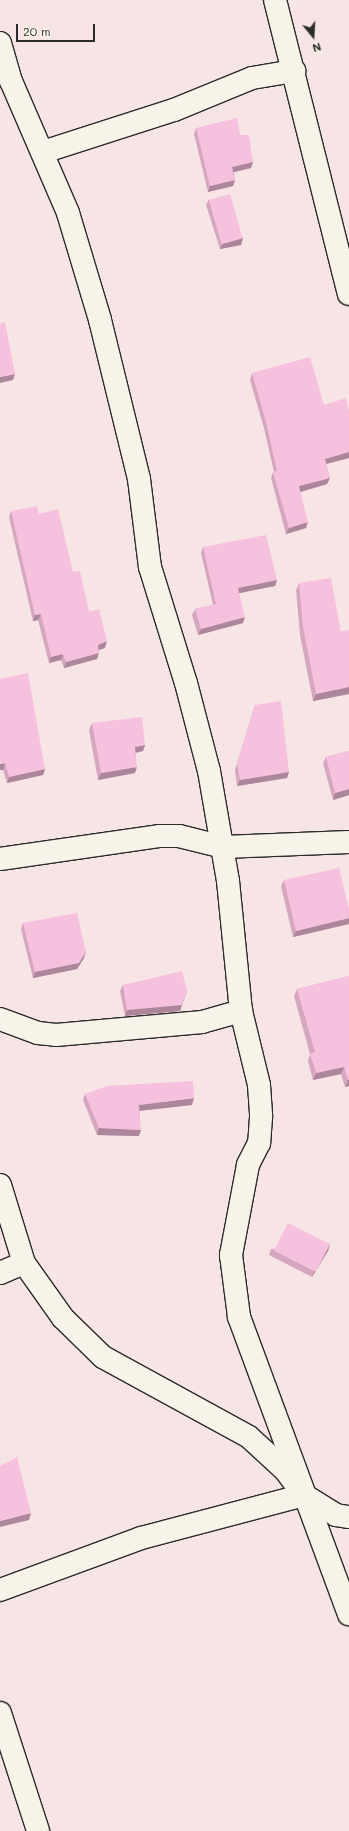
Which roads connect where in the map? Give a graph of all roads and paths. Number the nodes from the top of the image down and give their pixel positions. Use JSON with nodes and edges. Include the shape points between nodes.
{"nodes":[{"id":1,"x":275,"y":0,"type":"edge"},
{"id":2,"x":0,"y":43,"type":"edge"},
{"id":3,"x":294,"y":71,"type":"junction"},
{"id":4,"x":43,"y":152,"type":"junction"},
{"id":5,"x":349,"y":294,"type":"edge"},
{"id":6,"x":349,"y":842,"type":"edge"},
{"id":7,"x":223,"y":847,"type":"junction"},
{"id":8,"x":0,"y":859,"type":"edge"},
{"id":9,"x":241,"y":1011,"type":"junction"},
{"id":10,"x":0,"y":1019,"type":"edge"},
{"id":11,"x":0,"y":1185,"type":"edge"},
{"id":12,"x":24,"y":1264,"type":"junction"},
{"id":13,"x":0,"y":1273,"type":"edge"},
{"id":14,"x":304,"y":1495,"type":"junction"},
{"id":15,"x":349,"y":1516,"type":"edge"},
{"id":16,"x":0,"y":1590,"type":"edge"},
{"id":17,"x":349,"y":1614,"type":"edge"},
{"id":18,"x":0,"y":1713,"type":"edge"},
{"id":19,"x":38,"y":1831,"type":"edge"}],
"edges":[{"from":1,"to":3,"type":"street"},
{"from":2,"to":4,"type":"street","via":[[11,81]]},
{"from":3,"to":4,"type":"street","via":[[252,78],[174,110]]},
{"from":3,"to":5,"type":"street"},
{"from":4,"to":7,"type":"street","via":[[68,213],[100,320],[138,479],[150,567],[202,742]]},
{"from":6,"to":7,"type":"street"},
{"from":7,"to":8,"type":"street","via":[[179,836],[160,836]]},
{"from":7,"to":9,"type":"street"},
{"from":9,"to":10,"type":"street","via":[[202,1022],[56,1035],[38,1033]]},
{"from":9,"to":14,"type":"street","via":[[259,1085],[261,1117],[259,1143],[248,1165],[231,1256],[239,1317]]},
{"from":11,"to":12,"type":"street"},
{"from":12,"to":13,"type":"street"},
{"from":12,"to":14,"type":"street","via":[[63,1318],[103,1357],[249,1437],[285,1470]]},
{"from":14,"to":15,"type":"street","via":[[336,1515]]},
{"from":14,"to":16,"type":"street","via":[[141,1538]]},
{"from":14,"to":17,"type":"street"},
{"from":18,"to":19,"type":"street"}]}
